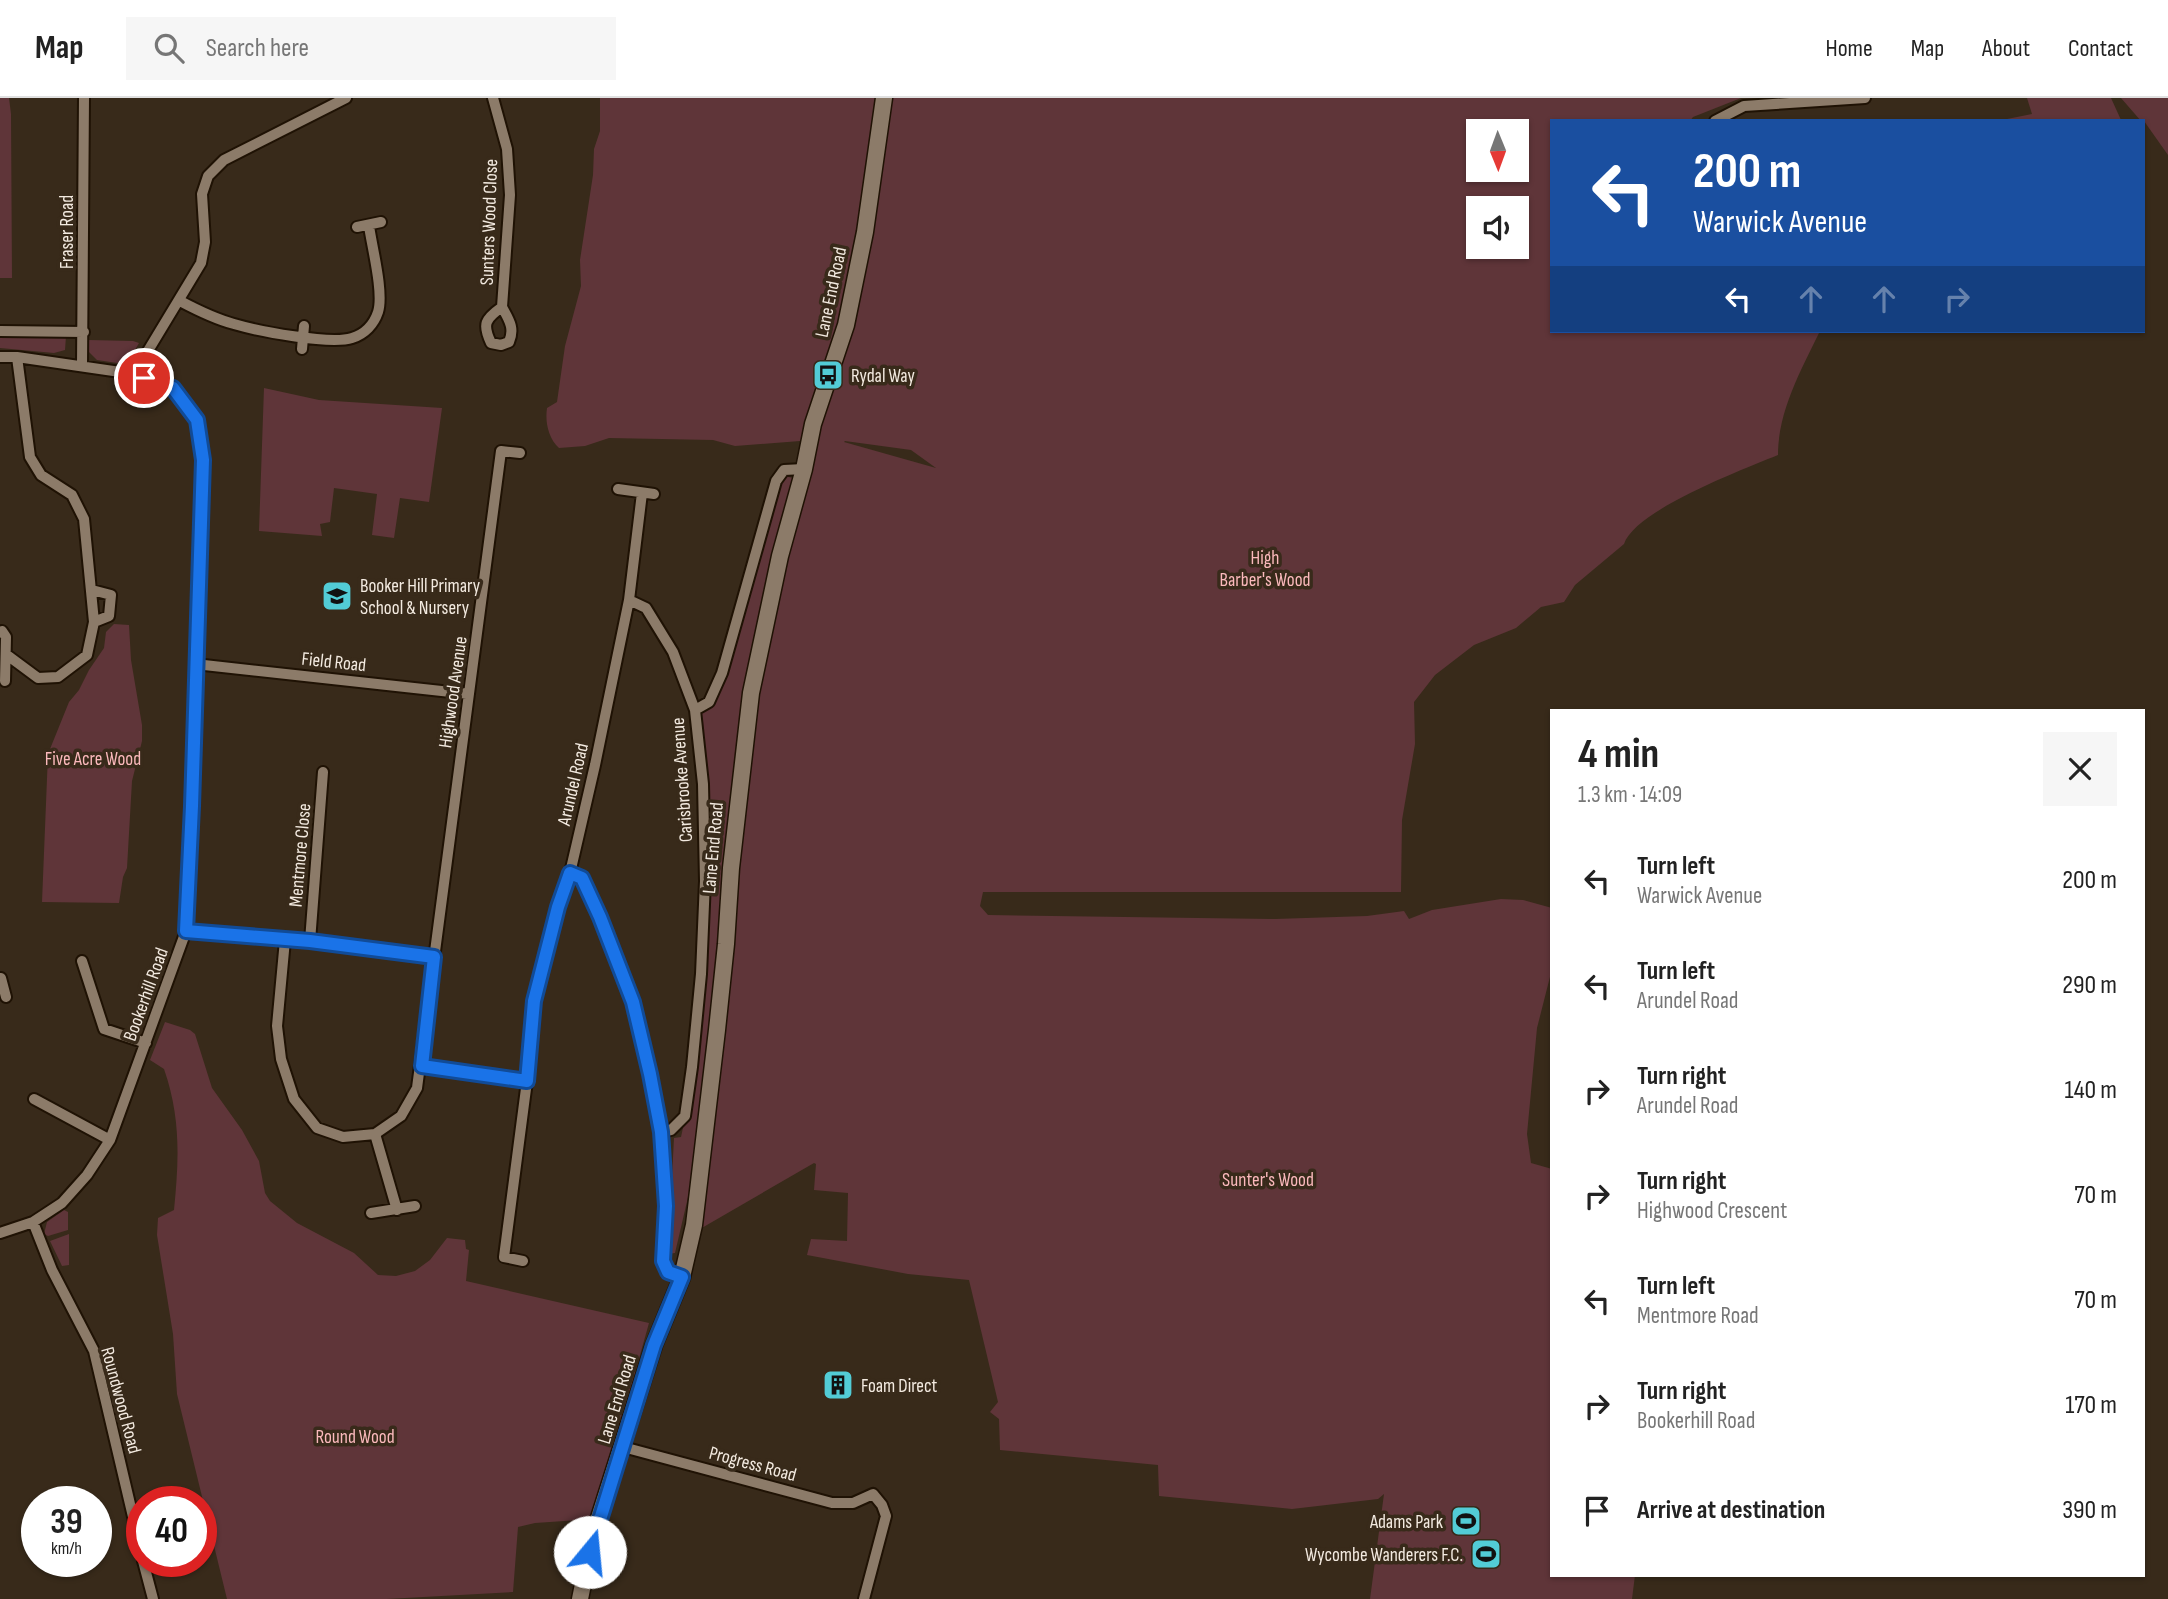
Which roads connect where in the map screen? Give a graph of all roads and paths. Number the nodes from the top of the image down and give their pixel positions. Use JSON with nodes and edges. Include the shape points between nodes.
{"nodes":[{"id":1,"x":84,"y":98,"type":"edge"},
{"id":2,"x":346,"y":98,"type":"edge"},
{"id":3,"x":493,"y":98,"type":"edge"},
{"id":4,"x":884,"y":98,"type":"edge"},
{"id":5,"x":1865,"y":98,"type":"edge"},
{"id":6,"x":1719,"y":119,"type":"edge"},
{"id":7,"x":382,"y":222,"type":"dead end"},
{"id":8,"x":369,"y":226,"type":"junction"},
{"id":9,"x":357,"y":227,"type":"dead end"},
{"id":10,"x":180,"y":301,"type":"junction"},
{"id":11,"x":502,"y":307,"type":"dead end"},
{"id":12,"x":0,"y":331,"type":"edge"},
{"id":13,"x":304,"y":331,"type":"junction"},
{"id":14,"x":84,"y":332,"type":"junction"},
{"id":15,"x":302,"y":349,"type":"dead end"},
{"id":16,"x":0,"y":357,"type":"edge"},
{"id":17,"x":18,"y":357,"type":"junction"},
{"id":18,"x":82,"y":366,"type":"junction"},
{"id":19,"x":134,"y":374,"type":"junction"},
{"id":20,"x":520,"y":453,"type":"dead end"},
{"id":21,"x":804,"y":469,"type":"junction"},
{"id":22,"x":618,"y":489,"type":"dead end"},
{"id":23,"x":92,"y":590,"type":"junction"},
{"id":24,"x":629,"y":600,"type":"junction"},
{"id":25,"x":94,"y":622,"type":"junction"},
{"id":26,"x":2,"y":631,"type":"dead end"},
{"id":27,"x":7,"y":655,"type":"junction"},
{"id":28,"x":195,"y":664,"type":"junction"},
{"id":29,"x":5,"y":681,"type":"dead end"},
{"id":30,"x":469,"y":694,"type":"junction"},
{"id":31,"x":695,"y":710,"type":"junction"},
{"id":32,"x":323,"y":772,"type":"dead end"},
{"id":33,"x":570,"y":873,"type":"junction"},
{"id":34,"x":186,"y":931,"type":"junction"},
{"id":35,"x":285,"y":940,"type":"junction"},
{"id":36,"x":310,"y":941,"type":"junction"},
{"id":37,"x":434,"y":957,"type":"junction"},
{"id":38,"x":82,"y":961,"type":"dead end"},
{"id":39,"x":146,"y":1042,"type":"junction"},
{"id":40,"x":422,"y":1066,"type":"junction"},
{"id":41,"x":527,"y":1081,"type":"junction"},
{"id":42,"x":34,"y":1099,"type":"dead end"},
{"id":43,"x":661,"y":1132,"type":"junction"},
{"id":44,"x":375,"y":1135,"type":"junction"},
{"id":45,"x":110,"y":1140,"type":"junction"},
{"id":46,"x":415,"y":1206,"type":"dead end"},
{"id":47,"x":397,"y":1210,"type":"junction"},
{"id":48,"x":371,"y":1213,"type":"dead end"},
{"id":49,"x":33,"y":1222,"type":"junction"},
{"id":50,"x":0,"y":1233,"type":"edge"},
{"id":51,"x":523,"y":1261,"type":"dead end"},
{"id":52,"x":682,"y":1277,"type":"junction"},
{"id":53,"x":623,"y":1447,"type":"junction"},
{"id":54,"x":126,"y":1487,"type":"edge"},
{"id":55,"x":147,"y":1577,"type":"edge"},
{"id":56,"x":153,"y":1599,"type":"edge"},
{"id":57,"x":580,"y":1599,"type":"edge"},
{"id":58,"x":864,"y":1599,"type":"edge"}],
"edges":[{"from":1,"to":14,"type":"street","name":"Fraser Road"},
{"from":2,"to":10,"type":"street","via":[[224,160],[208,176],[202,194],[205,242],[201,263]]},
{"from":3,"to":11,"type":"street","name":"Sunters Wood Close","via":[[508,149],[510,195]]},
{"from":4,"to":21,"type":"street","name":"Lane End Road","via":[[846,325],[813,424]]},
{"from":5,"to":6,"type":"street","via":[[1744,106]]},
{"from":7,"to":8,"type":"street"},
{"from":8,"to":9,"type":"street"},
{"from":8,"to":13,"type":"street","via":[[379,297],[373,324],[351,338],[335,340]]},
{"from":10,"to":13,"type":"street","via":[[236,325]]},
{"from":10,"to":19,"type":"street"},
{"from":12,"to":14,"type":"street"},
{"from":13,"to":15,"type":"street"},
{"from":14,"to":18,"type":"street","name":"Fraser Road"},
{"from":16,"to":17,"type":"street","name":"Bookerhill Road"},
{"from":17,"to":18,"type":"street","name":"Bookerhill Road"},
{"from":17,"to":23,"type":"street","via":[[30,457],[41,475],[72,495],[84,519]]},
{"from":18,"to":19,"type":"street","name":"Bookerhill Road"},
{"from":19,"to":28,"type":"street","name":"Bookerhill Road","via":[[173,388],[197,420],[203,460]]},
{"from":20,"to":30,"type":"street","name":"Highwood Avenue","via":[[501,451]]},
{"from":21,"to":31,"type":"street","via":[[784,470],[776,481],[722,673],[709,702]]},
{"from":21,"to":52,"type":"street","name":"Lane End Road","via":[[751,693],[694,1226]]},
{"from":22,"to":24,"type":"street","name":"Arundel Road","via":[[648,494]]},
{"from":23,"to":25,"type":"street"},
{"from":23,"to":25,"type":"street","via":[[111,595],[109,616]]},
{"from":24,"to":31,"type":"street","name":"Carisbrooke Avenue","via":[[646,608],[673,652]]},
{"from":24,"to":33,"type":"street","name":"Arundel Road"},
{"from":25,"to":27,"type":"street","via":[[87,655],[58,677],[38,678]]},
{"from":26,"to":27,"type":"street"},
{"from":27,"to":29,"type":"street"},
{"from":28,"to":30,"type":"street","name":"Field Road"},
{"from":28,"to":34,"type":"street","name":"Bookerhill Road"},
{"from":30,"to":37,"type":"street","name":"Highwood Avenue"},
{"from":31,"to":43,"type":"street","name":"Carisbrooke Avenue","via":[[703,784],[701,974],[685,1116],[671,1130]]},
{"from":32,"to":36,"type":"street","name":"Mentmore Close"},
{"from":33,"to":41,"type":"street","name":"Arundel Road","via":[[534,1001]]},
{"from":33,"to":43,"type":"street","via":[[582,878],[633,1002]]},
{"from":34,"to":35,"type":"street"},
{"from":34,"to":39,"type":"street","name":"Bookerhill Road"},
{"from":35,"to":36,"type":"street"},
{"from":35,"to":44,"type":"street","via":[[277,1026],[281,1059],[294,1099],[317,1128],[343,1137]]},
{"from":36,"to":37,"type":"street"},
{"from":37,"to":40,"type":"street","name":"Highwood Avenue"},
{"from":38,"to":39,"type":"street","via":[[104,1029]]},
{"from":39,"to":45,"type":"street","name":"Bookerhill Road"},
{"from":40,"to":41,"type":"street"},
{"from":40,"to":44,"type":"street","name":"Highwood Avenue","via":[[417,1088],[401,1116]]},
{"from":41,"to":51,"type":"street","name":"Arundel Road","via":[[504,1257]]},
{"from":42,"to":45,"type":"street"},
{"from":43,"to":52,"type":"street","via":[[666,1206],[663,1261],[668,1272]]},
{"from":44,"to":47,"type":"street"},
{"from":45,"to":49,"type":"street","name":"Bookerhill Road","via":[[62,1203]]},
{"from":46,"to":47,"type":"street"},
{"from":47,"to":48,"type":"street"},
{"from":49,"to":50,"type":"street","name":"Bookerhill Road"},
{"from":49,"to":54,"type":"street","name":"Roundwood Road","via":[[94,1351]]},
{"from":52,"to":53,"type":"street","name":"Lane End Road","via":[[654,1345]]},
{"from":53,"to":57,"type":"street","name":"Lane End Road","via":[[592,1540]]},
{"from":53,"to":58,"type":"street","name":"Progress Road","via":[[832,1503],[853,1503],[873,1494],[886,1516]]},
{"from":55,"to":56,"type":"street"}]}
